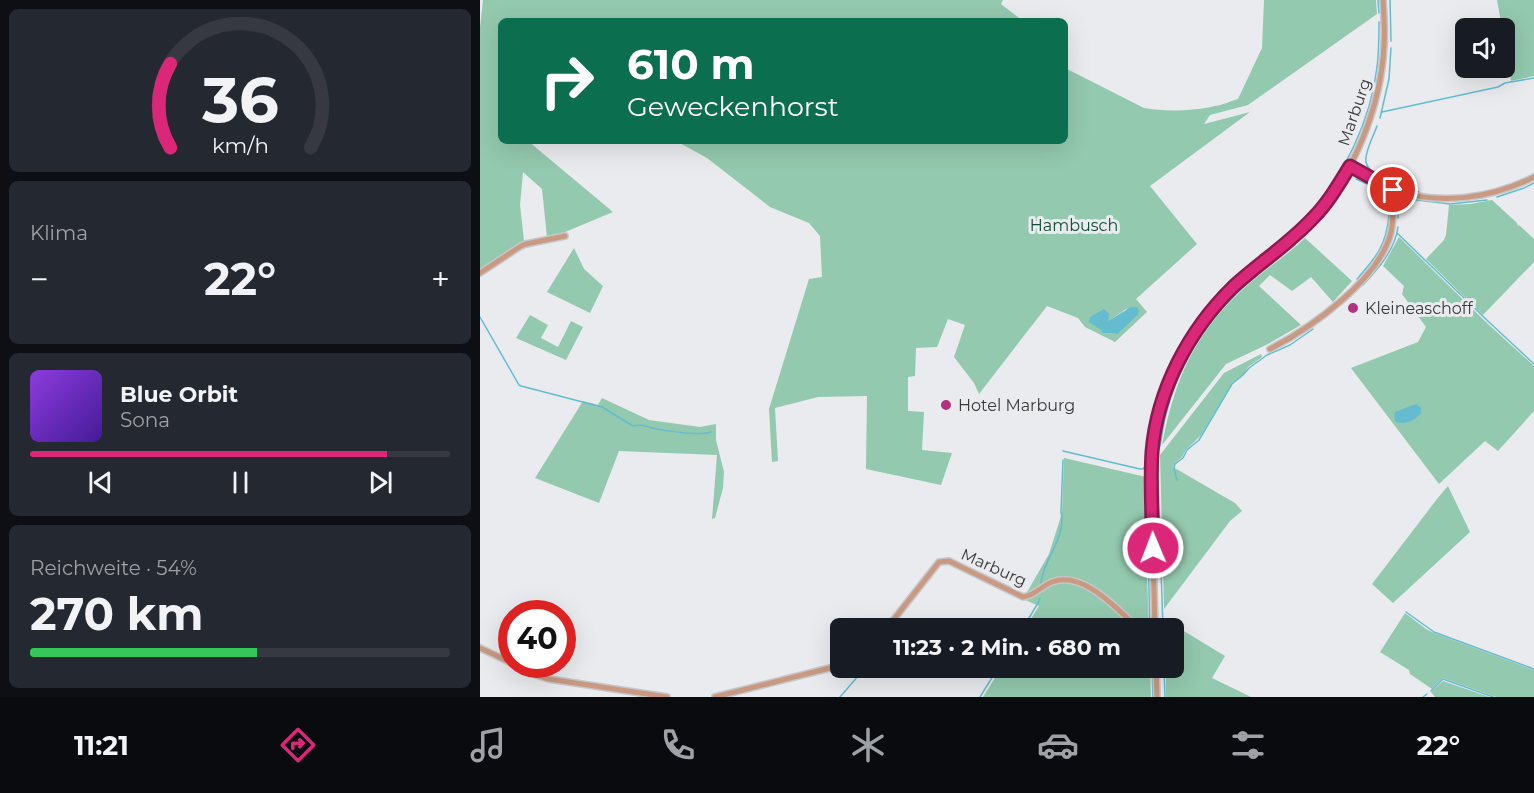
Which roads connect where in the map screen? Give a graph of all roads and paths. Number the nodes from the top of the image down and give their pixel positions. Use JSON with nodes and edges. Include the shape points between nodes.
{"nodes":[{"id":1,"x":1383,"y":0,"type":"edge"},
{"id":2,"x":1350,"y":166,"type":"junction"},
{"id":3,"x":1534,"y":177,"type":"edge"},
{"id":4,"x":1393,"y":190,"type":"junction"},
{"id":5,"x":565,"y":236,"type":"dead end"},
{"id":6,"x":480,"y":273,"type":"edge"},
{"id":7,"x":1270,"y":349,"type":"dead end"},
{"id":8,"x":895,"y":618,"type":"edge"},
{"id":9,"x":1128,"y":618,"type":"edge"},
{"id":10,"x":1155,"y":618,"type":"edge"},
{"id":11,"x":480,"y":648,"type":"edge"},
{"id":12,"x":498,"y":657,"type":"edge"},
{"id":13,"x":830,"y":668,"type":"edge"},
{"id":14,"x":546,"y":678,"type":"edge"},
{"id":15,"x":1156,"y":678,"type":"edge"},
{"id":16,"x":667,"y":697,"type":"edge"},
{"id":17,"x":715,"y":697,"type":"edge"},
{"id":18,"x":1157,"y":697,"type":"edge"}],
"edges":[{"from":1,"to":2,"type":"street","name":"Marburg","via":[[1384,45],[1378,91]]},
{"from":2,"to":4,"type":"street"},
{"from":2,"to":10,"type":"street","name":"Marburg","via":[[1314,218],[1209,313],[1178,361],[1157,419],[1152,452]]},
{"from":3,"to":4,"type":"street","via":[[1501,191],[1476,196],[1428,197]]},
{"from":4,"to":7,"type":"street","via":[[1391,233],[1376,263],[1348,296],[1314,323]]},
{"from":5,"to":6,"type":"street","via":[[526,243]]},
{"from":8,"to":9,"type":"street","name":"Marburg","via":[[939,562],[944,561],[1023,597],[1030,597],[1051,582],[1078,582]]},
{"from":11,"to":12,"type":"street"},
{"from":13,"to":17,"type":"street"},
{"from":14,"to":16,"type":"street"},
{"from":15,"to":18,"type":"street"}]}
